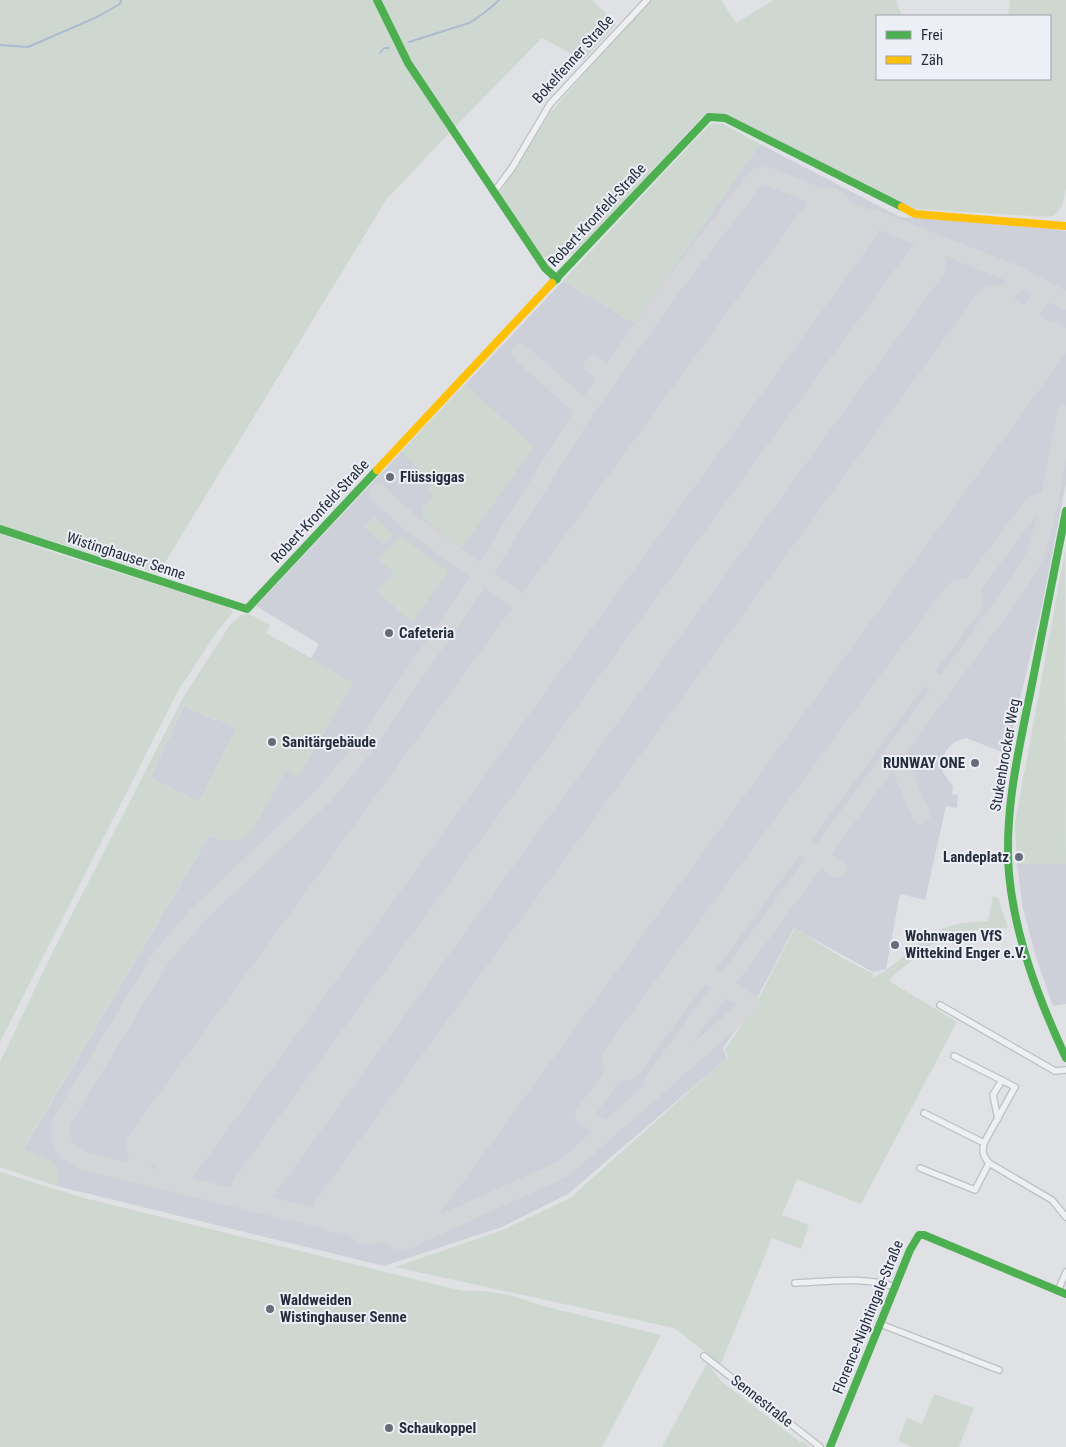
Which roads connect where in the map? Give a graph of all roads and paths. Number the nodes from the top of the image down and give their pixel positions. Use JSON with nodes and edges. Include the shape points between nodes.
{"nodes":[{"id":1,"x":377,"y":0,"type":"edge"},
{"id":2,"x":647,"y":0,"type":"edge"},
{"id":3,"x":494,"y":192,"type":"junction"},
{"id":4,"x":1066,"y":226,"type":"edge"},
{"id":5,"x":557,"y":279,"type":"junction"},
{"id":6,"x":1066,"y":511,"type":"edge"},
{"id":7,"x":0,"y":529,"type":"edge"},
{"id":8,"x":244,"y":609,"type":"joint"},
{"id":9,"x":940,"y":1005,"type":"dead end"},
{"id":10,"x":954,"y":1056,"type":"dead end"},
{"id":11,"x":1066,"y":1058,"type":"edge"},
{"id":12,"x":1066,"y":1070,"type":"edge"},
{"id":13,"x":1002,"y":1080,"type":"junction"},
{"id":14,"x":924,"y":1113,"type":"dead end"},
{"id":15,"x":998,"y":1119,"type":"junction"},
{"id":16,"x":984,"y":1143,"type":"junction"},
{"id":17,"x":989,"y":1163,"type":"junction"},
{"id":18,"x":920,"y":1168,"type":"dead end"},
{"id":19,"x":1066,"y":1217,"type":"edge"},
{"id":20,"x":1066,"y":1272,"type":"edge"},
{"id":21,"x":795,"y":1283,"type":"dead end"},
{"id":22,"x":895,"y":1287,"type":"junction"},
{"id":23,"x":1058,"y":1291,"type":"junction"},
{"id":24,"x":1066,"y":1294,"type":"edge"},
{"id":25,"x":880,"y":1324,"type":"junction"},
{"id":26,"x":704,"y":1356,"type":"dead end"},
{"id":27,"x":999,"y":1370,"type":"dead end"},
{"id":28,"x":820,"y":1447,"type":"edge"},
{"id":29,"x":830,"y":1447,"type":"edge"}],
"edges":[{"from":1,"to":3,"type":"street","via":[[408,63]]},
{"from":2,"to":3,"type":"street","name":"Bokelfenner Straße","via":[[550,104]]},
{"from":3,"to":5,"type":"street"},
{"from":4,"to":5,"type":"street","name":"Robert-Kronfeld-Straße","via":[[915,214],[725,118],[714,116],[705,119]]},
{"from":5,"to":8,"type":"street","name":"Robert-Kronfeld-Straße"},
{"from":6,"to":11,"type":"street","name":"Stukenbrocker Weg","via":[[1015,767],[1008,836],[1009,874],[1027,961],[1046,1015]]},
{"from":7,"to":8,"type":"street","name":"Wistinghauser Senne"},
{"from":9,"to":12,"type":"street","via":[[1055,1071]]},
{"from":10,"to":13,"type":"street"},
{"from":13,"to":15,"type":"street","via":[[993,1095]]},
{"from":13,"to":15,"type":"street","via":[[1014,1087]]},
{"from":14,"to":16,"type":"street"},
{"from":15,"to":16,"type":"street"},
{"from":16,"to":17,"type":"street","via":[[982,1151]]},
{"from":17,"to":18,"type":"street","via":[[975,1190]]},
{"from":17,"to":19,"type":"street","via":[[1052,1200]]},
{"from":20,"to":23,"type":"street"},
{"from":21,"to":22,"type":"street","via":[[883,1282]]},
{"from":22,"to":23,"type":"street","name":"Florence-Nightingale-Straße","via":[[914,1238],[924,1235]]},
{"from":22,"to":25,"type":"street","name":"Florence-Nightingale-Straße"},
{"from":23,"to":24,"type":"street","name":"Florence-Nightingale-Straße"},
{"from":25,"to":27,"type":"street"},
{"from":25,"to":29,"type":"street","name":"Florence-Nightingale-Straße"},
{"from":26,"to":28,"type":"street","name":"Sennestraße"}]}
